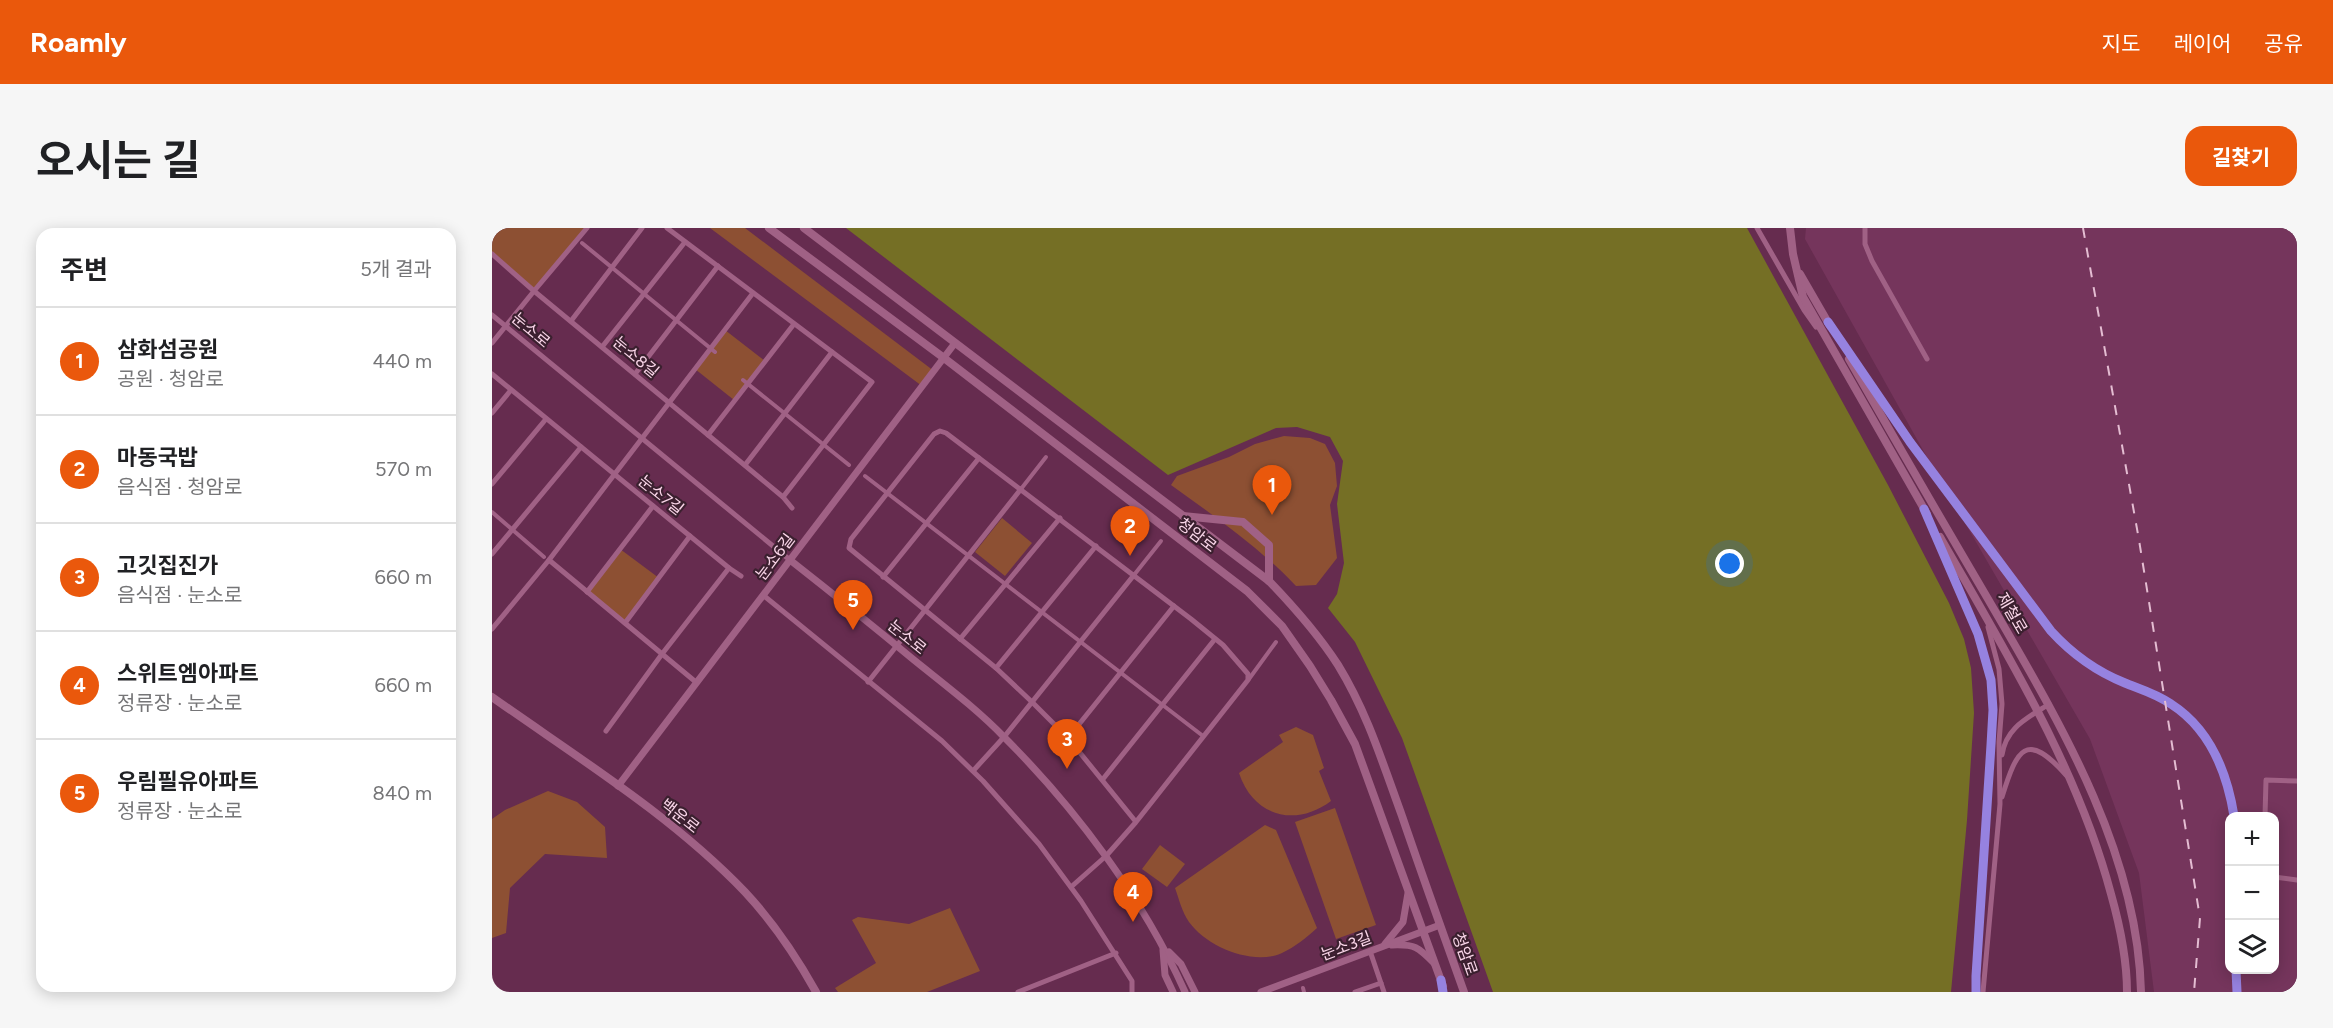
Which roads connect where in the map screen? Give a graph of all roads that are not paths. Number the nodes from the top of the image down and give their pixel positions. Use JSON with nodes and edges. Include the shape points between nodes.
{"nodes":[{"id":1,"x":587,"y":228,"type":"edge"},
{"id":2,"x":642,"y":228,"type":"edge"},
{"id":3,"x":667,"y":228,"type":"edge"},
{"id":4,"x":769,"y":228,"type":"edge"},
{"id":5,"x":804,"y":228,"type":"edge"},
{"id":6,"x":1757,"y":228,"type":"edge"},
{"id":7,"x":1790,"y":228,"type":"edge"},
{"id":8,"x":1864,"y":228,"type":"edge"},
{"id":9,"x":685,"y":242,"type":"junction"},
{"id":10,"x":582,"y":243,"type":"dead end"},
{"id":11,"x":492,"y":254,"type":"edge"},
{"id":12,"x":718,"y":266,"type":"junction"},
{"id":13,"x":612,"y":268,"type":"junction"},
{"id":14,"x":1798,"y":271,"type":"junction"},
{"id":15,"x":534,"y":291,"type":"junction"},
{"id":16,"x":753,"y":293,"type":"junction"},
{"id":17,"x":644,"y":294,"type":"junction"},
{"id":18,"x":492,"y":315,"type":"edge"},
{"id":19,"x":676,"y":320,"type":"junction"},
{"id":20,"x":571,"y":321,"type":"junction"},
{"id":21,"x":1828,"y":322,"type":"junction"},
{"id":22,"x":794,"y":324,"type":"junction"},
{"id":23,"x":505,"y":326,"type":"junction"},
{"id":24,"x":492,"y":343,"type":"edge"},
{"id":25,"x":955,"y":343,"type":"junction"},
{"id":26,"x":602,"y":347,"type":"junction"},
{"id":27,"x":713,"y":350,"type":"junction"},
{"id":28,"x":1833,"y":350,"type":"junction"},
{"id":29,"x":832,"y":352,"type":"junction"},
{"id":30,"x":944,"y":358,"type":"junction"},
{"id":31,"x":1927,"y":359,"type":"dead end"},
{"id":32,"x":492,"y":374,"type":"edge"},
{"id":33,"x":635,"y":374,"type":"junction"},
{"id":34,"x":745,"y":382,"type":"junction"},
{"id":35,"x":511,"y":390,"type":"junction"},
{"id":36,"x":669,"y":403,"type":"junction"},
{"id":37,"x":492,"y":413,"type":"edge"},
{"id":38,"x":785,"y":413,"type":"junction"},
{"id":39,"x":546,"y":418,"type":"junction"},
{"id":40,"x":708,"y":435,"type":"junction"},
{"id":41,"x":642,"y":439,"type":"junction"},
{"id":42,"x":824,"y":444,"type":"junction"},
{"id":43,"x":581,"y":447,"type":"junction"},
{"id":44,"x":1046,"y":457,"type":"dead end"},
{"id":45,"x":979,"y":458,"type":"junction"},
{"id":46,"x":745,"y":465,"type":"junction"},
{"id":47,"x":849,"y":465,"type":"dead end"},
{"id":48,"x":614,"y":474,"type":"junction"},
{"id":49,"x":865,"y":476,"type":"dead end"},
{"id":50,"x":492,"y":484,"type":"edge"},
{"id":51,"x":1021,"y":489,"type":"junction"},
{"id":52,"x":887,"y":493,"type":"junction"},
{"id":53,"x":783,"y":497,"type":"junction"},
{"id":54,"x":653,"y":506,"type":"junction"},
{"id":55,"x":792,"y":508,"type":"dead end"},
{"id":56,"x":1924,"y":509,"type":"junction"},
{"id":57,"x":492,"y":512,"type":"edge"},
{"id":58,"x":1183,"y":516,"type":"junction"},
{"id":59,"x":1060,"y":518,"type":"junction"},
{"id":60,"x":927,"y":523,"type":"junction"},
{"id":61,"x":512,"y":529,"type":"junction"},
{"id":62,"x":690,"y":536,"type":"junction"},
{"id":63,"x":1161,"y":541,"type":"dead end"},
{"id":64,"x":1096,"y":546,"type":"junction"},
{"id":65,"x":492,"y":554,"type":"edge"},
{"id":66,"x":968,"y":555,"type":"junction"},
{"id":67,"x":546,"y":558,"type":"junction"},
{"id":68,"x":789,"y":560,"type":"junction"},
{"id":69,"x":729,"y":568,"type":"junction"},
{"id":70,"x":1134,"y":575,"type":"junction"},
{"id":71,"x":741,"y":576,"type":"dead end"},
{"id":72,"x":883,"y":577,"type":"junction"},
{"id":73,"x":1269,"y":580,"type":"junction"},
{"id":74,"x":1005,"y":584,"type":"junction"},
{"id":75,"x":587,"y":592,"type":"junction"},
{"id":76,"x":763,"y":595,"type":"junction"},
{"id":77,"x":1174,"y":606,"type":"junction"},
{"id":78,"x":924,"y":611,"type":"junction"},
{"id":79,"x":1042,"y":612,"type":"junction"},
{"id":80,"x":1985,"y":616,"type":"junction"},
{"id":81,"x":625,"y":623,"type":"junction"},
{"id":82,"x":492,"y":630,"type":"edge"},
{"id":83,"x":960,"y":639,"type":"junction"},
{"id":84,"x":1215,"y":639,"type":"junction"},
{"id":85,"x":1080,"y":642,"type":"junction"},
{"id":86,"x":1276,"y":642,"type":"dead end"},
{"id":87,"x":897,"y":645,"type":"junction"},
{"id":88,"x":662,"y":654,"type":"junction"},
{"id":89,"x":996,"y":668,"type":"junction"},
{"id":90,"x":1121,"y":673,"type":"junction"},
{"id":91,"x":1248,"y":680,"type":"junction"},
{"id":92,"x":868,"y":682,"type":"junction"},
{"id":93,"x":697,"y":683,"type":"junction"},
{"id":94,"x":492,"y":697,"type":"edge"},
{"id":95,"x":1032,"y":702,"type":"junction"},
{"id":96,"x":2049,"y":704,"type":"junction"},
{"id":97,"x":1162,"y":705,"type":"junction"},
{"id":98,"x":2038,"y":711,"type":"junction"},
{"id":99,"x":606,"y":731,"type":"dead end"},
{"id":100,"x":1203,"y":736,"type":"junction"},
{"id":101,"x":1004,"y":737,"type":"junction"},
{"id":102,"x":1068,"y":738,"type":"junction"},
{"id":103,"x":2001,"y":765,"type":"junction"},
{"id":104,"x":973,"y":771,"type":"junction"},
{"id":105,"x":1103,"y":779,"type":"junction"},
{"id":106,"x":2297,"y":781,"type":"edge"},
{"id":107,"x":618,"y":786,"type":"junction"},
{"id":108,"x":2073,"y":788,"type":"junction"},
{"id":109,"x":2000,"y":804,"type":"junction"},
{"id":110,"x":2233,"y":812,"type":"edge"},
{"id":111,"x":2265,"y":812,"type":"edge"},
{"id":112,"x":1136,"y":822,"type":"junction"},
{"id":113,"x":1106,"y":856,"type":"junction"},
{"id":114,"x":2279,"y":878,"type":"edge"},
{"id":115,"x":2297,"y":880,"type":"edge"},
{"id":116,"x":1071,"y":887,"type":"junction"},
{"id":117,"x":1409,"y":889,"type":"junction"},
{"id":118,"x":1440,"y":925,"type":"junction"},
{"id":119,"x":1424,"y":931,"type":"junction"},
{"id":120,"x":1384,"y":946,"type":"junction"},
{"id":121,"x":1163,"y":947,"type":"junction"},
{"id":122,"x":1370,"y":951,"type":"junction"},
{"id":123,"x":1116,"y":953,"type":"junction"},
{"id":124,"x":1436,"y":964,"type":"junction"},
{"id":125,"x":2236,"y":974,"type":"edge"},
{"id":126,"x":1441,"y":980,"type":"joint"},
{"id":127,"x":1288,"y":982,"type":"junction"},
{"id":128,"x":1381,"y":983,"type":"junction"},
{"id":129,"x":816,"y":992,"type":"edge"},
{"id":130,"x":1020,"y":992,"type":"edge"},
{"id":131,"x":1132,"y":992,"type":"edge"},
{"id":132,"x":1173,"y":992,"type":"edge"},
{"id":133,"x":1185,"y":992,"type":"edge"},
{"id":134,"x":1195,"y":992,"type":"edge"},
{"id":135,"x":1261,"y":992,"type":"edge"},
{"id":136,"x":1275,"y":992,"type":"edge"},
{"id":137,"x":1355,"y":992,"type":"edge"},
{"id":138,"x":1384,"y":992,"type":"edge"},
{"id":139,"x":1444,"y":992,"type":"edge"},
{"id":140,"x":1464,"y":992,"type":"edge"},
{"id":141,"x":1976,"y":992,"type":"edge"},
{"id":142,"x":1983,"y":992,"type":"edge"},
{"id":143,"x":2127,"y":992,"type":"edge"},
{"id":144,"x":2141,"y":992,"type":"edge"},
{"id":145,"x":2237,"y":992,"type":"edge"}],
"edges":[{"from":1,"to":15,"type":"street"},
{"from":2,"to":13,"type":"street"},
{"from":3,"to":9,"type":"street"},
{"from":4,"to":30,"type":"main road","name":"청암로"},
{"from":5,"to":25,"type":"main road","name":"청암로"},
{"from":6,"to":28,"type":"street","via":[[1804,310]]},
{"from":7,"to":14,"type":"main road","name":"제철로"},
{"from":8,"to":31,"type":"street","via":[[1864,243],[1872,261]]},
{"from":9,"to":12,"type":"street"},
{"from":9,"to":17,"type":"street"},
{"from":10,"to":13,"type":"street"},
{"from":11,"to":15,"type":"street","name":"눈소8길"},
{"from":12,"to":16,"type":"street"},
{"from":12,"to":19,"type":"street"},
{"from":13,"to":17,"type":"street"},
{"from":13,"to":20,"type":"street"},
{"from":14,"to":21,"type":"main road","name":"제철로"},
{"from":14,"to":28,"type":"main road","name":"제철로","via":[[1803,297]]},
{"from":15,"to":20,"type":"street","name":"눈소8길"},
{"from":15,"to":23,"type":"street"},
{"from":16,"to":22,"type":"street"},
{"from":16,"to":27,"type":"street"},
{"from":17,"to":19,"type":"street"},
{"from":17,"to":26,"type":"street"},
{"from":18,"to":23,"type":"street","name":"눈소로"},
{"from":19,"to":27,"type":"street"},
{"from":19,"to":33,"type":"street"},
{"from":20,"to":26,"type":"street","name":"눈소8길"},
{"from":21,"to":96,"type":"main road","name":"제철로"},
{"from":21,"to":110,"type":"highway","via":[[1910,442],[2033,608],[2069,650],[2104,674],[2170,702],[2195,723],[2220,763]]},
{"from":22,"to":29,"type":"street"},
{"from":22,"to":34,"type":"street"},
{"from":23,"to":24,"type":"street"},
{"from":23,"to":41,"type":"street","name":"눈소로"},
{"from":25,"to":30,"type":"street","name":"눈소6길"},
{"from":25,"to":58,"type":"main road","name":"청암로"},
{"from":26,"to":33,"type":"street","name":"눈소8길"},
{"from":27,"to":36,"type":"street"},
{"from":28,"to":56,"type":"main road","name":"제철로"},
{"from":29,"to":38,"type":"street"},
{"from":29,"to":42,"type":"street","via":[[872,382]]},
{"from":30,"to":68,"type":"street","name":"눈소6길"},
{"from":30,"to":117,"type":"main road","name":"청암로","via":[[1248,591],[1282,626],[1355,744]]},
{"from":32,"to":35,"type":"street","name":"눈소7길"},
{"from":33,"to":36,"type":"street","name":"눈소8길"},
{"from":34,"to":38,"type":"street"},
{"from":34,"to":40,"type":"street"},
{"from":35,"to":37,"type":"street"},
{"from":35,"to":39,"type":"street","name":"눈소7길"},
{"from":36,"to":40,"type":"street","name":"눈소8길"},
{"from":36,"to":41,"type":"street"},
{"from":38,"to":42,"type":"street"},
{"from":38,"to":46,"type":"street"},
{"from":39,"to":43,"type":"street","name":"눈소7길"},
{"from":39,"to":50,"type":"street"},
{"from":40,"to":46,"type":"street","name":"눈소8길"},
{"from":41,"to":48,"type":"street"},
{"from":41,"to":68,"type":"street","name":"눈소로"},
{"from":42,"to":47,"type":"street"},
{"from":42,"to":53,"type":"street"},
{"from":43,"to":48,"type":"street","name":"눈소7길"},
{"from":43,"to":61,"type":"street"},
{"from":44,"to":51,"type":"street"},
{"from":45,"to":51,"type":"street"},
{"from":45,"to":52,"type":"street","via":[[940,431]]},
{"from":45,"to":60,"type":"street"},
{"from":46,"to":53,"type":"street","name":"눈소8길"},
{"from":48,"to":54,"type":"street","name":"눈소7길"},
{"from":48,"to":67,"type":"street"},
{"from":49,"to":52,"type":"street"},
{"from":51,"to":59,"type":"street"},
{"from":51,"to":66,"type":"street"},
{"from":52,"to":60,"type":"street"},
{"from":52,"to":72,"type":"street","via":[[849,543],[853,554]]},
{"from":53,"to":55,"type":"street","name":"눈소8길"},
{"from":54,"to":62,"type":"street","name":"눈소7길"},
{"from":54,"to":75,"type":"street"},
{"from":56,"to":80,"type":"main road","name":"제철로"},
{"from":56,"to":141,"type":"highway","via":[[1978,634],[1991,680],[1993,710]]},
{"from":57,"to":61,"type":"street"},
{"from":58,"to":73,"type":"main road","name":"청암로"},
{"from":58,"to":73,"type":"main road","via":[[1243,522],[1269,545]]},
{"from":59,"to":64,"type":"street"},
{"from":59,"to":74,"type":"street"},
{"from":60,"to":66,"type":"street"},
{"from":60,"to":72,"type":"street"},
{"from":61,"to":65,"type":"street"},
{"from":61,"to":67,"type":"street"},
{"from":62,"to":69,"type":"street","name":"눈소7길"},
{"from":62,"to":81,"type":"street"},
{"from":63,"to":70,"type":"street"},
{"from":64,"to":70,"type":"street"},
{"from":64,"to":79,"type":"street"},
{"from":66,"to":74,"type":"street"},
{"from":66,"to":78,"type":"street"},
{"from":67,"to":75,"type":"street"},
{"from":67,"to":82,"type":"street"},
{"from":68,"to":76,"type":"street","name":"눈소6길"},
{"from":68,"to":87,"type":"street","name":"눈소로"},
{"from":69,"to":71,"type":"street","name":"눈소7길"},
{"from":69,"to":88,"type":"street"},
{"from":70,"to":77,"type":"street"},
{"from":70,"to":85,"type":"street"},
{"from":72,"to":78,"type":"street"},
{"from":73,"to":118,"type":"main road","name":"청암로","via":[[1318,636],[1355,695],[1375,740]]},
{"from":74,"to":79,"type":"street"},
{"from":74,"to":83,"type":"street"},
{"from":75,"to":81,"type":"street"},
{"from":76,"to":92,"type":"street"},
{"from":76,"to":93,"type":"street","name":"눈소6길"},
{"from":77,"to":84,"type":"street"},
{"from":77,"to":90,"type":"street"},
{"from":78,"to":83,"type":"street"},
{"from":78,"to":87,"type":"street"},
{"from":79,"to":85,"type":"street"},
{"from":79,"to":89,"type":"street"},
{"from":80,"to":98,"type":"main road","name":"제철로"},
{"from":80,"to":103,"type":"street","via":[[2001,683]]},
{"from":81,"to":88,"type":"street"},
{"from":83,"to":89,"type":"street"},
{"from":84,"to":91,"type":"street","via":[[1243,665]]},
{"from":84,"to":97,"type":"street"},
{"from":85,"to":90,"type":"street"},
{"from":85,"to":95,"type":"street"},
{"from":86,"to":91,"type":"street"},
{"from":87,"to":92,"type":"street"},
{"from":87,"to":101,"type":"street","name":"눈소로"},
{"from":88,"to":93,"type":"street"},
{"from":88,"to":99,"type":"street"},
{"from":89,"to":95,"type":"street"},
{"from":90,"to":97,"type":"street"},
{"from":90,"to":102,"type":"street"},
{"from":91,"to":100,"type":"street"},
{"from":92,"to":104,"type":"street"},
{"from":93,"to":107,"type":"street","name":"눈소6길"},
{"from":94,"to":107,"type":"main road","name":"백운로"},
{"from":95,"to":101,"type":"street"},
{"from":95,"to":102,"type":"street"},
{"from":96,"to":98,"type":"street"},
{"from":96,"to":144,"type":"main road","name":"제철로","via":[[2110,833],[2132,918]]},
{"from":97,"to":100,"type":"street"},
{"from":97,"to":105,"type":"street"},
{"from":98,"to":103,"type":"street","via":[[2009,733]]},
{"from":98,"to":108,"type":"main road","name":"제철로"},
{"from":100,"to":112,"type":"street"},
{"from":101,"to":104,"type":"street"},
{"from":101,"to":113,"type":"street","name":"눈소로"},
{"from":102,"to":105,"type":"street"},
{"from":103,"to":109,"type":"street"},
{"from":104,"to":116,"type":"street","via":[[1039,844]]},
{"from":105,"to":112,"type":"street"},
{"from":106,"to":111,"type":"street","via":[[2266,780]]},
{"from":107,"to":129,"type":"main road","name":"백운로","via":[[692,842],[746,893],[787,944]]},
{"from":108,"to":109,"type":"street","via":[[2066,774],[2043,753],[2026,750],[2014,761]]},
{"from":108,"to":143,"type":"main road","name":"제철로","via":[[2093,832],[2120,927]]},
{"from":109,"to":142,"type":"street"},
{"from":112,"to":113,"type":"street"},
{"from":113,"to":116,"type":"street"},
{"from":113,"to":121,"type":"street","name":"눈소로"},
{"from":114,"to":115,"type":"street"},
{"from":116,"to":123,"type":"street"},
{"from":117,"to":119,"type":"main road","name":"청암로"},
{"from":117,"to":120,"type":"street","via":[[1403,922]]},
{"from":118,"to":119,"type":"street","name":"눈소3길"},
{"from":118,"to":140,"type":"main road","name":"청암로"},
{"from":119,"to":120,"type":"street","name":"눈소3길"},
{"from":119,"to":124,"type":"main road","name":"청암로"},
{"from":120,"to":122,"type":"street","name":"눈소3길"},
{"from":120,"to":124,"type":"street","via":[[1411,944]]},
{"from":121,"to":132,"type":"street","via":[[1164,975]]},
{"from":121,"to":133,"type":"street","name":"눈소로"},
{"from":121,"to":134,"type":"street","via":[[1181,964]]},
{"from":122,"to":127,"type":"street","name":"눈소3길"},
{"from":122,"to":128,"type":"street"},
{"from":123,"to":130,"type":"street"},
{"from":123,"to":131,"type":"street","via":[[1132,981]]},
{"from":124,"to":126,"type":"main road","name":"청암로"},
{"from":125,"to":145,"type":"highway"},
{"from":126,"to":139,"type":"highway"},
{"from":127,"to":135,"type":"street","name":"눈소3길"},
{"from":127,"to":136,"type":"street"},
{"from":128,"to":137,"type":"street"},
{"from":128,"to":138,"type":"street"}]}
